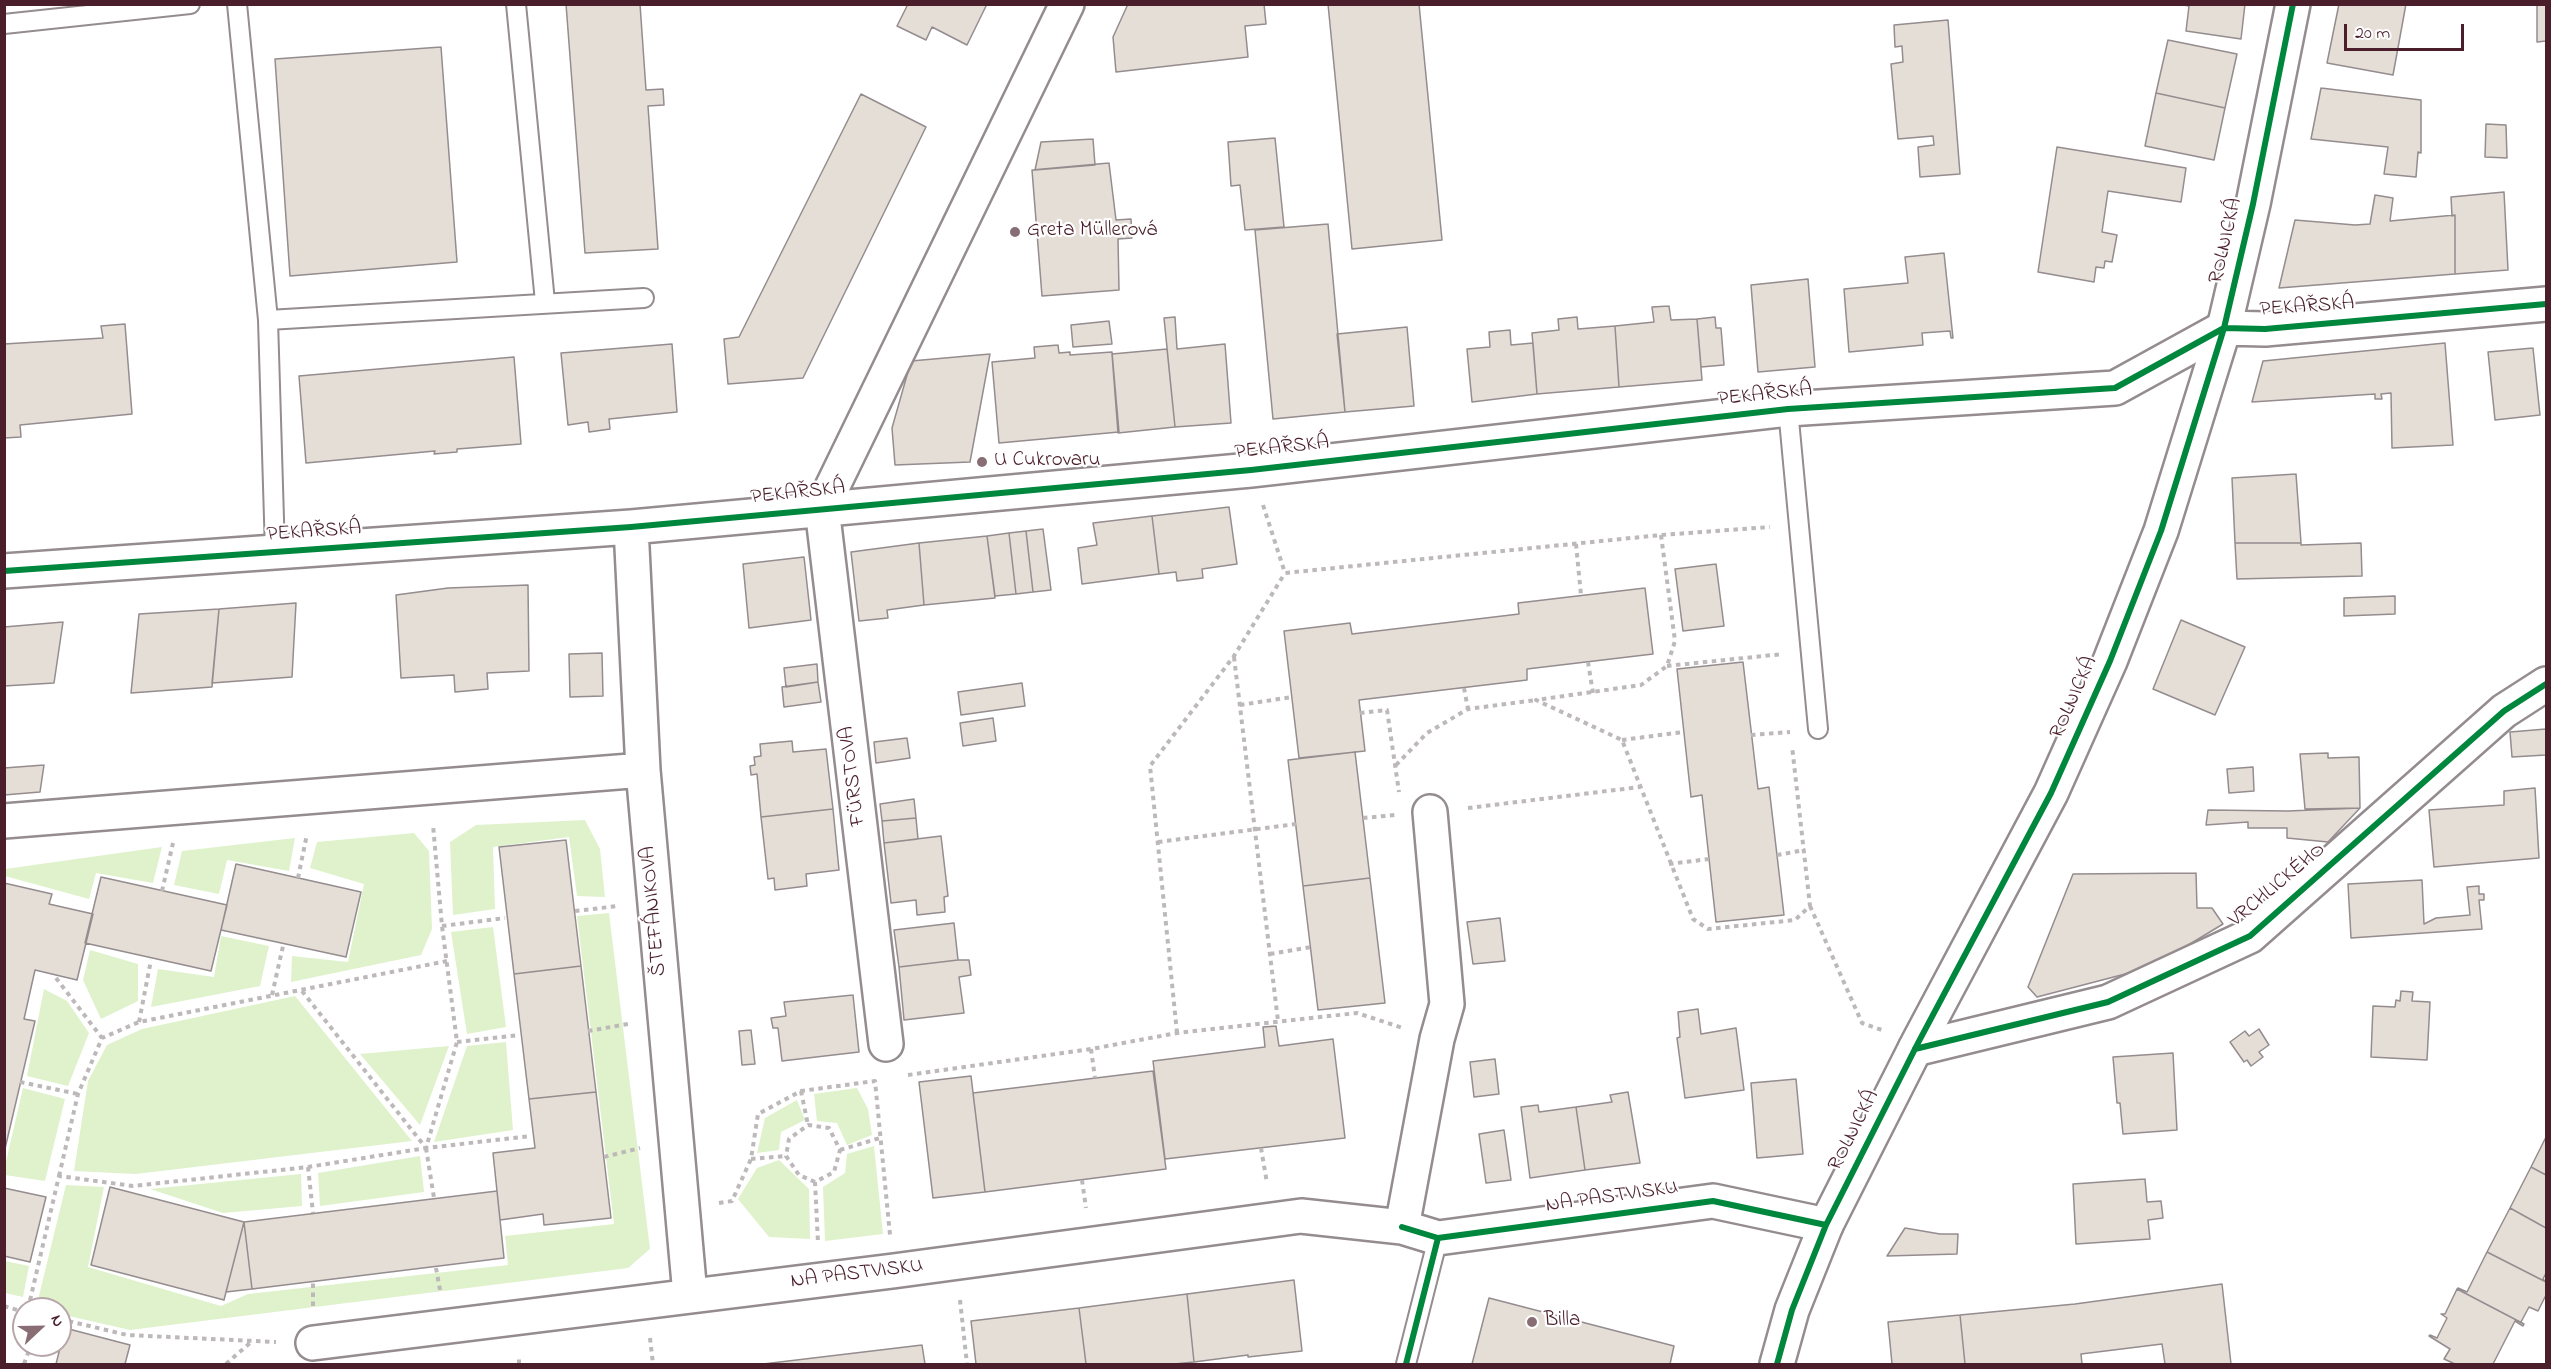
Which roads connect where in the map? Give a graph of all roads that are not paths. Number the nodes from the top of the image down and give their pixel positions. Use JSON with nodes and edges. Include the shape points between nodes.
{"nodes":[{"id":1,"x":190,"y":4,"type":"edge"},
{"id":2,"x":237,"y":4,"type":"edge"},
{"id":3,"x":516,"y":4,"type":"edge"},
{"id":4,"x":1067,"y":4,"type":"edge"},
{"id":5,"x":2293,"y":4,"type":"edge"},
{"id":6,"x":4,"y":24,"type":"edge"},
{"id":7,"x":644,"y":298,"type":"dead end"},
{"id":8,"x":546,"y":303,"type":"junction"},
{"id":9,"x":2547,"y":304,"type":"edge"},
{"id":10,"x":268,"y":320,"type":"junction"},
{"id":11,"x":2224,"y":327,"type":"junction"},
{"id":12,"x":1788,"y":409,"type":"junction"},
{"id":13,"x":822,"y":508,"type":"junction"},
{"id":14,"x":631,"y":527,"type":"junction"},
{"id":15,"x":274,"y":552,"type":"junction"},
{"id":16,"x":4,"y":572,"type":"edge"},
{"id":17,"x":2547,"y":684,"type":"edge"},
{"id":18,"x":1818,"y":729,"type":"road end"},
{"id":19,"x":643,"y":770,"type":"junction"},
{"id":20,"x":1416,"y":813,"type":"road end"},
{"id":21,"x":4,"y":821,"type":"edge"},
{"id":22,"x":886,"y":1044,"type":"dead end"},
{"id":23,"x":1917,"y":1046,"type":"junction"},
{"id":24,"x":1826,"y":1225,"type":"junction"},
{"id":25,"x":1402,"y":1227,"type":"junction"},
{"id":26,"x":1438,"y":1238,"type":"junction"},
{"id":27,"x":690,"y":1295,"type":"junction"},
{"id":28,"x":313,"y":1343,"type":"road end"},
{"id":29,"x":1406,"y":1365,"type":"edge"},
{"id":30,"x":1777,"y":1365,"type":"edge"}],
"edges":[{"from":1,"to":6,"type":"lane"},
{"from":2,"to":10,"type":"lane"},
{"from":3,"to":8,"type":"lane"},
{"from":4,"to":13,"type":"street"},
{"from":5,"to":11,"type":"street","name":"ROLNICKÁ"},
{"from":7,"to":8,"type":"lane"},
{"from":8,"to":10,"type":"lane"},
{"from":9,"to":11,"type":"street","name":"PEKAŘSKÁ","via":[[2265,329]]},
{"from":10,"to":15,"type":"lane"},
{"from":11,"to":12,"type":"street","name":"PEKAŘSKÁ","via":[[2115,388]]},
{"from":11,"to":23,"type":"street","name":"ROLNICKÁ","via":[[2161,531],[2110,661],[2051,793]]},
{"from":12,"to":13,"type":"street","name":"PEKAŘSKÁ","via":[[1251,470]]},
{"from":12,"to":18,"type":"lane"},
{"from":13,"to":14,"type":"street","name":"PEKAŘSKÁ"},
{"from":13,"to":22,"type":"street","name":"FÜRSTOVA"},
{"from":14,"to":15,"type":"street","name":"PEKAŘSKÁ"},
{"from":14,"to":19,"type":"street","name":"ŠTEFÁNIKOVA"},
{"from":15,"to":16,"type":"street","name":"PEKAŘSKÁ"},
{"from":17,"to":23,"type":"street","name":"VRCHLICKÉHO","via":[[2504,711],[2250,936],[2108,1002]]},
{"from":19,"to":21,"type":"street"},
{"from":19,"to":27,"type":"street","name":"ŠTEFÁNIKOVA"},
{"from":20,"to":25,"type":"street","via":[[1447,1004]]},
{"from":23,"to":24,"type":"street","name":"ROLNICKÁ"},
{"from":24,"to":26,"type":"street","name":"NA PASTVISKU","via":[[1713,1201]]},
{"from":24,"to":30,"type":"street","name":"ROLNICKÁ","via":[[1792,1310]]},
{"from":25,"to":26,"type":"street","name":"NA PASTVISKU"},
{"from":25,"to":27,"type":"street","name":"NA PASTVISKU","via":[[1301,1216]]},
{"from":26,"to":29,"type":"lane"},
{"from":27,"to":28,"type":"street","name":"NA PASTVISKU"}]}
